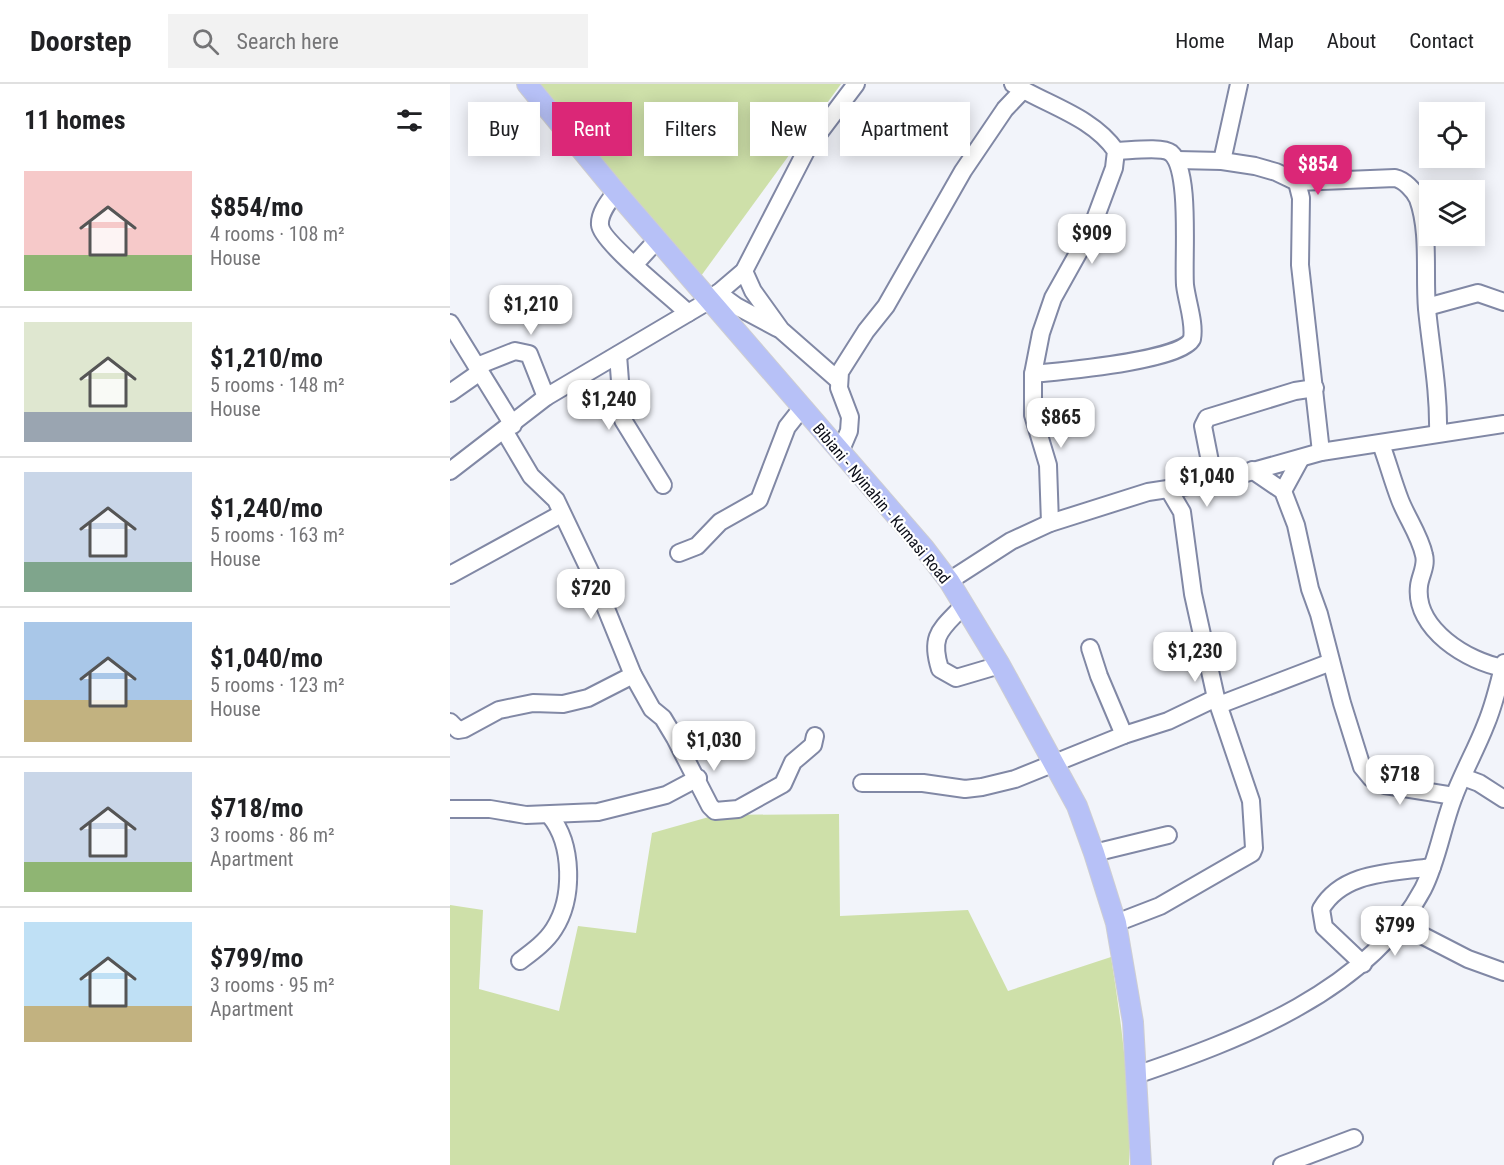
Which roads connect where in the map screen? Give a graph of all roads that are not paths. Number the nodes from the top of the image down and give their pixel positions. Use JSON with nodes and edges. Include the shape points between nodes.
{"nodes":[{"id":1,"x":527,"y":84,"type":"edge"},
{"id":2,"x":856,"y":84,"type":"edge"},
{"id":3,"x":1239,"y":84,"type":"edge"},
{"id":4,"x":1018,"y":87,"type":"edge"},
{"id":5,"x":1116,"y":152,"type":"junction"},
{"id":6,"x":1177,"y":160,"type":"junction"},
{"id":7,"x":1222,"y":161,"type":"junction"},
{"id":8,"x":1297,"y":182,"type":"junction"},
{"id":9,"x":1321,"y":182,"type":"junction"},
{"id":10,"x":616,"y":192,"type":"junction"},
{"id":11,"x":1302,"y":214,"type":"junction"},
{"id":12,"x":657,"y":240,"type":"junction"},
{"id":13,"x":635,"y":264,"type":"junction"},
{"id":14,"x":744,"y":271,"type":"junction"},
{"id":15,"x":714,"y":296,"type":"junction"},
{"id":16,"x":1504,"y":302,"type":"edge"},
{"id":17,"x":1427,"y":308,"type":"junction"},
{"id":18,"x":688,"y":313,"type":"junction"},
{"id":19,"x":450,"y":323,"type":"edge"},
{"id":20,"x":781,"y":330,"type":"junction"},
{"id":21,"x":618,"y":355,"type":"junction"},
{"id":22,"x":479,"y":369,"type":"junction"},
{"id":23,"x":1033,"y":374,"type":"junction"},
{"id":24,"x":838,"y":380,"type":"junction"},
{"id":25,"x":1315,"y":388,"type":"junction"},
{"id":26,"x":450,"y":393,"type":"edge"},
{"id":27,"x":546,"y":397,"type":"junction"},
{"id":28,"x":802,"y":408,"type":"junction"},
{"id":29,"x":1504,"y":424,"type":"edge"},
{"id":30,"x":509,"y":428,"type":"junction"},
{"id":31,"x":1438,"y":432,"type":"junction"},
{"id":32,"x":1381,"y":444,"type":"junction"},
{"id":33,"x":840,"y":452,"type":"junction"},
{"id":34,"x":1321,"y":452,"type":"junction"},
{"id":35,"x":1301,"y":458,"type":"junction"},
{"id":36,"x":1252,"y":470,"type":"junction"},
{"id":37,"x":450,"y":471,"type":"edge"},
{"id":38,"x":1209,"y":483,"type":"junction"},
{"id":39,"x":663,"y":486,"type":"dead end"},
{"id":40,"x":1169,"y":490,"type":"junction"},
{"id":41,"x":1283,"y":491,"type":"junction"},
{"id":42,"x":1182,"y":512,"type":"junction"},
{"id":43,"x":561,"y":514,"type":"junction"},
{"id":44,"x":1050,"y":523,"type":"junction"},
{"id":45,"x":679,"y":553,"type":"dead end"},
{"id":46,"x":450,"y":575,"type":"edge"},
{"id":47,"x":949,"y":581,"type":"junction"},
{"id":48,"x":964,"y":605,"type":"junction"},
{"id":49,"x":1090,"y":648,"type":"dead end"},
{"id":50,"x":1330,"y":662,"type":"junction"},
{"id":51,"x":1000,"y":665,"type":"junction"},
{"id":52,"x":1504,"y":667,"type":"edge"},
{"id":53,"x":633,"y":675,"type":"junction"},
{"id":54,"x":1218,"y":701,"type":"junction"},
{"id":55,"x":450,"y":722,"type":"edge"},
{"id":56,"x":1124,"y":735,"type":"junction"},
{"id":57,"x":815,"y":736,"type":"dead end"},
{"id":58,"x":1054,"y":764,"type":"junction"},
{"id":59,"x":1463,"y":777,"type":"junction"},
{"id":60,"x":698,"y":778,"type":"junction"},
{"id":61,"x":862,"y":783,"type":"dead end"},
{"id":62,"x":1454,"y":796,"type":"junction"},
{"id":63,"x":1504,"y":799,"type":"edge"},
{"id":64,"x":450,"y":809,"type":"edge"},
{"id":65,"x":549,"y":816,"type":"junction"},
{"id":66,"x":1168,"y":835,"type":"dead end"},
{"id":67,"x":1094,"y":853,"type":"junction"},
{"id":68,"x":1432,"y":867,"type":"junction"},
{"id":69,"x":1116,"y":923,"type":"junction"},
{"id":70,"x":1400,"y":924,"type":"junction"},
{"id":71,"x":520,"y":961,"type":"dead end"},
{"id":72,"x":1363,"y":964,"type":"junction"},
{"id":73,"x":1504,"y":972,"type":"edge"},
{"id":74,"x":1136,"y":1076,"type":"junction"},
{"id":75,"x":1354,"y":1138,"type":"dead end"},
{"id":76,"x":1141,"y":1165,"type":"edge"},
{"id":77,"x":1282,"y":1165,"type":"edge"}],
"edges":[{"from":1,"to":10,"type":"main road","name":"Bibiani - Nyinahin - Kumasi Road"},
{"from":2,"to":14,"type":"street","via":[[807,149]]},
{"from":3,"to":7,"type":"street"},
{"from":4,"to":5,"type":"street","via":[[1088,124]]},
{"from":4,"to":24,"type":"street"},
{"from":5,"to":6,"type":"street","via":[[1162,150]]},
{"from":5,"to":23,"type":"street","via":[[1091,230],[1053,298]]},
{"from":6,"to":7,"type":"street"},
{"from":6,"to":23,"type":"street","via":[[1185,213],[1185,283],[1194,333],[1191,342],[1183,349],[1117,365]]},
{"from":7,"to":8,"type":"street","via":[[1276,172]]},
{"from":8,"to":9,"type":"street"},
{"from":8,"to":11,"type":"street"},
{"from":9,"to":11,"type":"street"},
{"from":9,"to":17,"type":"street","via":[[1395,178],[1409,186],[1417,198],[1423,227]]},
{"from":10,"to":12,"type":"main road","name":"Bibiani - Nyinahin - Kumasi Road"},
{"from":10,"to":13,"type":"street","via":[[599,224],[612,248]]},
{"from":11,"to":25,"type":"street","via":[[1300,265]]},
{"from":12,"to":13,"type":"street"},
{"from":12,"to":15,"type":"main road","name":"Bibiani - Nyinahin - Kumasi Road"},
{"from":13,"to":18,"type":"street"},
{"from":14,"to":15,"type":"street"},
{"from":14,"to":20,"type":"street","via":[[753,291]]},
{"from":15,"to":18,"type":"street"},
{"from":15,"to":20,"type":"street"},
{"from":15,"to":28,"type":"main road","name":"Bibiani - Nyinahin - Kumasi Road"},
{"from":16,"to":17,"type":"street","via":[[1478,293]]},
{"from":17,"to":31,"type":"street","via":[[1439,400]]},
{"from":18,"to":21,"type":"street"},
{"from":19,"to":22,"type":"street"},
{"from":20,"to":24,"type":"street"},
{"from":21,"to":27,"type":"street"},
{"from":21,"to":39,"type":"street","via":[[623,420]]},
{"from":22,"to":26,"type":"street"},
{"from":22,"to":27,"type":"street","via":[[515,351],[529,354]]},
{"from":22,"to":30,"type":"street"},
{"from":23,"to":44,"type":"street","via":[[1033,415],[1048,465]]},
{"from":24,"to":33,"type":"street","via":[[850,417]]},
{"from":25,"to":34,"type":"street"},
{"from":25,"to":38,"type":"street","via":[[1207,418],[1203,426]]},
{"from":27,"to":30,"type":"street"},
{"from":28,"to":33,"type":"main road","name":"Bibiani - Nyinahin - Kumasi Road"},
{"from":28,"to":45,"type":"street","via":[[787,427],[759,500],[720,522],[697,546]]},
{"from":29,"to":31,"type":"street"},
{"from":30,"to":37,"type":"street"},
{"from":30,"to":43,"type":"street","via":[[531,476],[556,500]]},
{"from":31,"to":32,"type":"street"},
{"from":32,"to":34,"type":"street"},
{"from":32,"to":52,"type":"street","via":[[1424,555],[1418,588],[1424,615],[1433,629],[1462,651],[1489,665]]},
{"from":33,"to":47,"type":"main road","name":"Bibiani - Nyinahin - Kumasi Road"},
{"from":34,"to":35,"type":"street"},
{"from":35,"to":36,"type":"street"},
{"from":35,"to":41,"type":"street"},
{"from":36,"to":38,"type":"street"},
{"from":36,"to":41,"type":"street"},
{"from":38,"to":40,"type":"street"},
{"from":38,"to":42,"type":"street"},
{"from":40,"to":42,"type":"street"},
{"from":40,"to":44,"type":"street","via":[[1148,492]]},
{"from":41,"to":50,"type":"street","via":[[1296,525]]},
{"from":42,"to":54,"type":"street","via":[[1193,594]]},
{"from":43,"to":46,"type":"street"},
{"from":43,"to":53,"type":"street","via":[[596,584]]},
{"from":44,"to":47,"type":"street"},
{"from":47,"to":48,"type":"main road","name":"Bibiani - Nyinahin - Kumasi Road"},
{"from":48,"to":51,"type":"main road","name":"Bibiani - Nyinahin - Kumasi Road"},
{"from":48,"to":51,"type":"street","via":[[938,637],[934,650],[940,669],[956,678]]},
{"from":49,"to":56,"type":"street"},
{"from":50,"to":54,"type":"street"},
{"from":50,"to":62,"type":"street","via":[[1366,773],[1385,785]]},
{"from":51,"to":58,"type":"main road","name":"Bibiani - Nyinahin - Kumasi Road"},
{"from":52,"to":59,"type":"street","via":[[1487,723]]},
{"from":53,"to":55,"type":"street","via":[[607,690],[572,702],[533,703],[499,710],[458,730]]},
{"from":53,"to":60,"type":"street"},
{"from":54,"to":56,"type":"street"},
{"from":54,"to":69,"type":"street","via":[[1251,801],[1252,853],[1160,906]]},
{"from":56,"to":58,"type":"street"},
{"from":57,"to":60,"type":"street","via":[[816,741],[793,762],[783,784],[738,809],[729,812],[712,808]]},
{"from":58,"to":61,"type":"street","via":[[1015,779],[973,788]]},
{"from":58,"to":67,"type":"main road","name":"Bibiani - Nyinahin - Kumasi Road","via":[[1077,806]]},
{"from":59,"to":62,"type":"street"},
{"from":59,"to":63,"type":"street"},
{"from":60,"to":65,"type":"street","via":[[666,795],[623,808]]},
{"from":62,"to":68,"type":"street"},
{"from":64,"to":65,"type":"street"},
{"from":65,"to":71,"type":"street","via":[[566,845],[565,899],[553,931]]},
{"from":66,"to":67,"type":"street"},
{"from":67,"to":69,"type":"main road","name":"Bibiani - Nyinahin - Kumasi Road"},
{"from":68,"to":70,"type":"street"},
{"from":68,"to":72,"type":"street","via":[[1361,878],[1331,894],[1322,909],[1324,927]]},
{"from":69,"to":74,"type":"main road","name":"Bibiani - Nyinahin - Kumasi Road","via":[[1133,1022]]},
{"from":70,"to":72,"type":"street"},
{"from":70,"to":73,"type":"street","via":[[1468,959]]},
{"from":72,"to":74,"type":"street","via":[[1278,1017],[1185,1059]]},
{"from":74,"to":76,"type":"main road","name":"Bibiani - Nyinahin - Kumasi Road"},
{"from":75,"to":77,"type":"street"}]}
